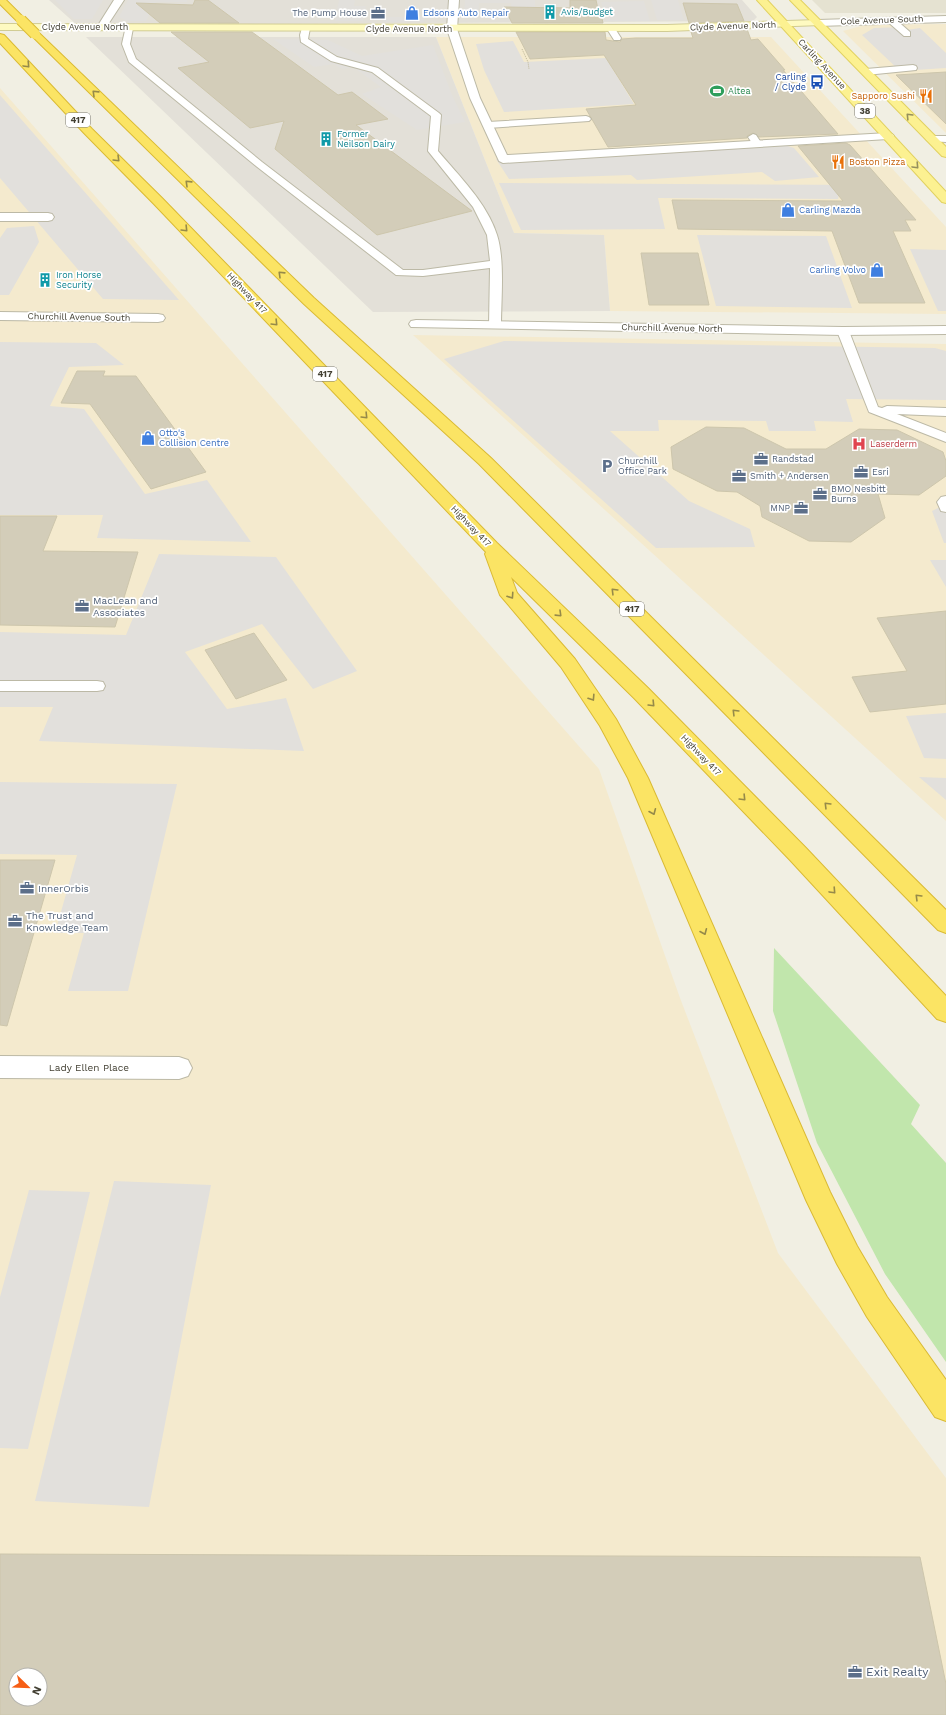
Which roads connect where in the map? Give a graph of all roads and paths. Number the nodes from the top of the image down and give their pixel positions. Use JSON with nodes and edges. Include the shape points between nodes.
{"nodes":[{"id":1,"x":1,"y":0,"type":"edge"},
{"id":2,"x":119,"y":0,"type":"edge"},
{"id":3,"x":454,"y":0,"type":"edge"},
{"id":4,"x":762,"y":0,"type":"edge"},
{"id":5,"x":795,"y":0,"type":"edge"},
{"id":6,"x":946,"y":19,"type":"edge"},
{"id":7,"x":891,"y":20,"type":"junction"},
{"id":8,"x":818,"y":23,"type":"junction"},
{"id":9,"x":785,"y":25,"type":"junction"},
{"id":10,"x":0,"y":27,"type":"edge"},
{"id":11,"x":102,"y":28,"type":"junction"},
{"id":12,"x":129,"y":28,"type":"junction"},
{"id":13,"x":306,"y":28,"type":"junction"},
{"id":14,"x":611,"y":28,"type":"junction"},
{"id":15,"x":452,"y":29,"type":"junction"},
{"id":16,"x":907,"y":34,"type":"dead end"},
{"id":17,"x":0,"y":37,"type":"edge"},
{"id":18,"x":617,"y":38,"type":"dead end"},
{"id":19,"x":520,"y":45,"type":"dead end"},
{"id":20,"x":913,"y":68,"type":"dead end"},
{"id":21,"x":529,"y":69,"type":"dead end"},
{"id":22,"x":866,"y":72,"type":"junction"},
{"id":23,"x":586,"y":119,"type":"dead end"},
{"id":24,"x":488,"y":125,"type":"junction"},
{"id":25,"x":888,"y":136,"type":"junction"},
{"id":26,"x":931,"y":139,"type":"junction"},
{"id":27,"x":946,"y":139,"type":"edge"},
{"id":28,"x":946,"y":154,"type":"edge"},
{"id":29,"x":946,"y":199,"type":"edge"},
{"id":30,"x":0,"y":217,"type":"edge"},
{"id":31,"x":48,"y":217,"type":"dead end"},
{"id":32,"x":496,"y":264,"type":"junction"},
{"id":33,"x":0,"y":316,"type":"edge"},
{"id":34,"x":158,"y":318,"type":"dead end"},
{"id":35,"x":416,"y":324,"type":"dead end"},
{"id":36,"x":495,"y":326,"type":"junction"},
{"id":37,"x":843,"y":331,"type":"junction"},
{"id":38,"x":946,"y":332,"type":"edge"},
{"id":39,"x":872,"y":409,"type":"junction"},
{"id":40,"x":946,"y":412,"type":"edge"},
{"id":41,"x":946,"y":438,"type":"edge"},
{"id":42,"x":946,"y":500,"type":"edge"},
{"id":43,"x":946,"y":508,"type":"edge"},
{"id":44,"x":491,"y":547,"type":"junction"},
{"id":45,"x":0,"y":686,"type":"edge"},
{"id":46,"x":97,"y":686,"type":"dead end"},
{"id":47,"x":946,"y":924,"type":"edge"},
{"id":48,"x":946,"y":1012,"type":"edge"},
{"id":49,"x":0,"y":1067,"type":"edge"},
{"id":50,"x":179,"y":1068,"type":"dead end"},
{"id":51,"x":946,"y":1406,"type":"edge"}],
"edges":[{"from":47,"to":1,"type":"highway","number":"417","one_way":true,"bridge":true,"via":[[486,462],[309,301]]},
{"from":2,"to":11,"type":"street"},
{"from":3,"to":15,"type":"street"},
{"from":4,"to":9,"type":"main road","name":"Carling Avenue","number":"38"},
{"from":5,"to":8,"type":"main road"},
{"from":6,"to":7,"type":"street","name":"Cole Avenue South"},
{"from":7,"to":8,"type":"street","name":"Cole Avenue South"},
{"from":7,"to":16,"type":"lane"},
{"from":8,"to":9,"type":"street","name":"Clyde Avenue North"},
{"from":8,"to":22,"type":"main road"},
{"from":9,"to":14,"type":"street","name":"Clyde Avenue North"},
{"from":9,"to":25,"type":"main road","name":"Carling Avenue","number":"38"},
{"from":10,"to":11,"type":"street","name":"Clyde Avenue North"},
{"from":11,"to":12,"type":"street","name":"Clyde Avenue North"},
{"from":12,"to":13,"type":"street","name":"Clyde Avenue North"},
{"from":12,"to":32,"type":"lane","via":[[126,49],[132,60],[259,164],[400,273]]},
{"from":13,"to":15,"type":"street","name":"Clyde Avenue North"},
{"from":13,"to":32,"type":"lane","via":[[304,40],[334,59],[375,70],[436,115],[433,151],[478,206],[492,235]]},
{"from":14,"to":15,"type":"street","name":"Clyde Avenue North"},
{"from":14,"to":18,"type":"lane"},
{"from":15,"to":24,"type":"street","via":[[471,88]]},
{"from":17,"to":44,"type":"highway","name":"Highway 417","number":"417","one_way":true},
{"from":19,"to":21,"type":"path"},
{"from":20,"to":22,"type":"lane"},
{"from":26,"to":22,"type":"main road","one_way":true},
{"from":23,"to":24,"type":"lane"},
{"from":24,"to":25,"type":"street","via":[[503,159],[755,141]]},
{"from":25,"to":29,"type":"main road","name":"Carling Avenue","number":"38","one_way":true},
{"from":26,"to":27,"type":"lane"},
{"from":26,"to":28,"type":"main road"},
{"from":30,"to":31,"type":"street"},
{"from":32,"to":36,"type":"lane"},
{"from":33,"to":34,"type":"street","name":"Churchill Avenue South"},
{"from":35,"to":36,"type":"street","name":"Churchill Avenue North"},
{"from":36,"to":37,"type":"street","name":"Churchill Avenue North"},
{"from":37,"to":38,"type":"street","name":"Churchill Avenue North"},
{"from":37,"to":39,"type":"lane"},
{"from":39,"to":40,"type":"lane"},
{"from":39,"to":41,"type":"lane"},
{"from":42,"to":43,"type":"lane"},
{"from":44,"to":48,"type":"highway","name":"Highway 417","number":"417","one_way":true,"via":[[647,698]]},
{"from":44,"to":51,"type":"highway","one_way":true,"via":[[509,595],[568,663],[609,724],[638,778],[820,1200],[847,1255],[877,1307]]},
{"from":45,"to":46,"type":"lane"},
{"from":49,"to":50,"type":"street","name":"Lady Ellen Place"}]}
